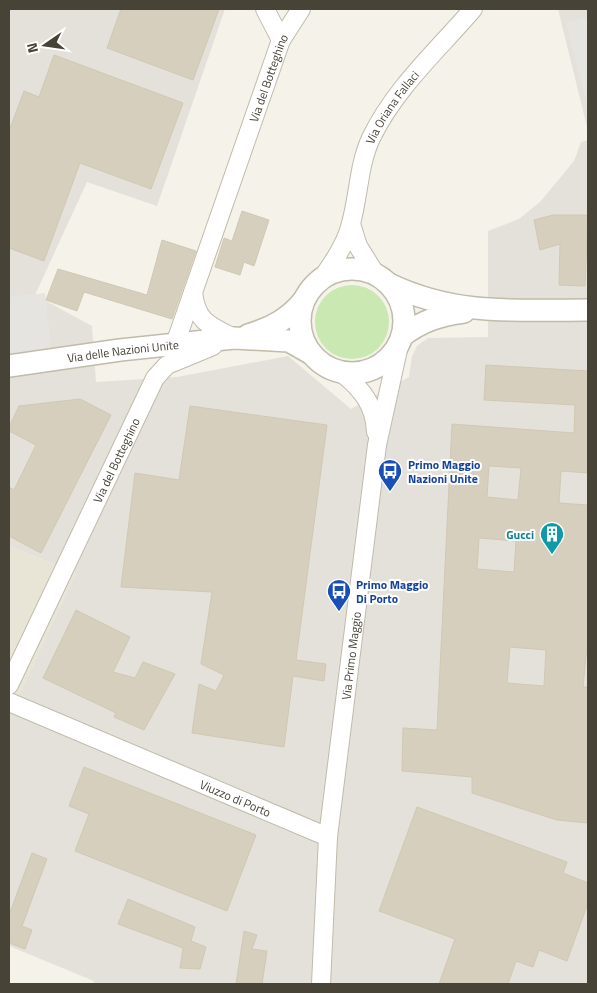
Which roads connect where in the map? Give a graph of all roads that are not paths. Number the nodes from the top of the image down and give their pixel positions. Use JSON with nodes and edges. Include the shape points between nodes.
{"nodes":[{"id":1,"x":264,"y":9,"type":"edge"},
{"id":2,"x":301,"y":9,"type":"edge"},
{"id":3,"x":473,"y":9,"type":"edge"},
{"id":4,"x":281,"y":40,"type":"junction"},
{"id":5,"x":351,"y":224,"type":"junction"},
{"id":6,"x":323,"y":277,"type":"junction"},
{"id":7,"x":382,"y":279,"type":"junction"},
{"id":8,"x":193,"y":292,"type":"junction"},
{"id":9,"x":304,"y":300,"type":"junction"},
{"id":10,"x":481,"y":309,"type":"junction"},
{"id":11,"x":588,"y":310,"type":"edge"},
{"id":12,"x":236,"y":338,"type":"junction"},
{"id":13,"x":401,"y":340,"type":"junction"},
{"id":14,"x":175,"y":344,"type":"junction"},
{"id":15,"x":310,"y":353,"type":"junction"},
{"id":16,"x":9,"y":366,"type":"edge"},
{"id":17,"x":342,"y":373,"type":"junction"},
{"id":18,"x":377,"y":445,"type":"junction"},
{"id":19,"x":9,"y":685,"type":"edge"},
{"id":20,"x":9,"y":702,"type":"edge"},
{"id":21,"x":328,"y":837,"type":"junction"},
{"id":22,"x":321,"y":984,"type":"edge"}],
"edges":[{"from":1,"to":4,"type":"street"},
{"from":2,"to":4,"type":"street","name":"Via del Botteghino"},
{"from":3,"to":5,"type":"street","name":"Via Oriana Fallaci","via":[[414,75],[379,122],[361,168]]},
{"from":4,"to":8,"type":"street","name":"Via del Botteghino"},
{"from":5,"to":6,"type":"street","name":"Via Oriana Fallaci","via":[[339,253]]},
{"from":5,"to":7,"type":"street","name":"Via Oriana Fallaci","via":[[358,246]]},
{"from":6,"to":7,"type":"street","via":[[353,269]]},
{"from":6,"to":9,"type":"street"},
{"from":7,"to":10,"type":"street","via":[[427,300]]},
{"from":7,"to":13,"type":"street","via":[[403,308]]},
{"from":8,"to":12,"type":"street","via":[[197,312],[203,320]]},
{"from":8,"to":14,"type":"street","name":"Via del Botteghino"},
{"from":9,"to":12,"type":"street","name":"Via delle Nazioni Unite","via":[[297,309],[272,326]]},
{"from":9,"to":15,"type":"street","via":[[300,332]]},
{"from":10,"to":11,"type":"street"},
{"from":10,"to":13,"type":"street","via":[[422,322]]},
{"from":12,"to":14,"type":"street","name":"Via delle Nazioni Unite"},
{"from":12,"to":15,"type":"street","name":"Via delle Nazioni Unite","via":[[289,341]]},
{"from":12,"to":19,"type":"street","name":"Via del Botteghino","via":[[174,361],[155,378]]},
{"from":13,"to":17,"type":"street","via":[[388,359],[373,370]]},
{"from":13,"to":18,"type":"street","name":"Via Primo Maggio"},
{"from":14,"to":16,"type":"street","name":"Via delle Nazioni Unite"},
{"from":15,"to":17,"type":"street","via":[[326,367]]},
{"from":17,"to":18,"type":"street","name":"Via Primo Maggio","via":[[361,390],[371,406]]},
{"from":18,"to":21,"type":"street","name":"Via Primo Maggio"},
{"from":20,"to":21,"type":"street","name":"Viuzzo di Porto"},
{"from":21,"to":22,"type":"street"}]}
